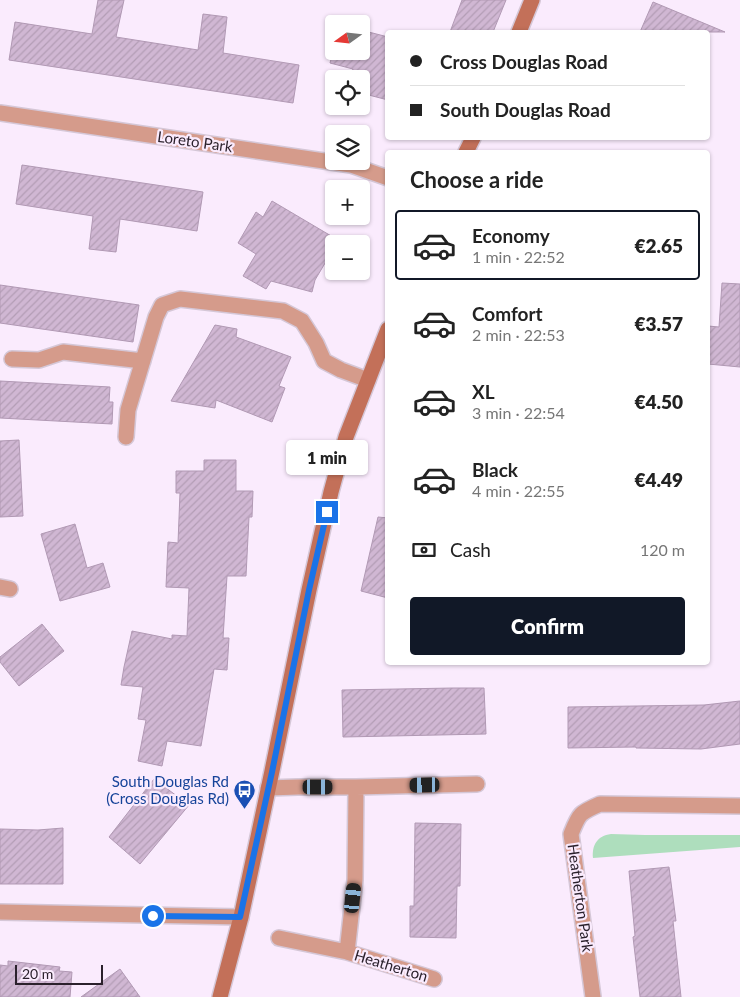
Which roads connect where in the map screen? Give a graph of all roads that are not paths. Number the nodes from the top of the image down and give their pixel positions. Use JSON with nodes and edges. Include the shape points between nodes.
{"nodes":[{"id":1,"x":532,"y":0,"type":"edge"},
{"id":2,"x":520,"y":30,"type":"edge"},
{"id":3,"x":0,"y":113,"type":"edge"},
{"id":4,"x":385,"y":177,"type":"edge"},
{"id":5,"x":385,"y":338,"type":"edge"},
{"id":6,"x":12,"y":359,"type":"dead end"},
{"id":7,"x":143,"y":361,"type":"junction"},
{"id":8,"x":368,"y":380,"type":"junction"},
{"id":9,"x":126,"y":437,"type":"dead end"},
{"id":10,"x":477,"y":784,"type":"dead end"},
{"id":11,"x":356,"y":787,"type":"junction"},
{"id":12,"x":268,"y":788,"type":"junction"},
{"id":13,"x":740,"y":806,"type":"edge"},
{"id":14,"x":0,"y":912,"type":"edge"},
{"id":15,"x":240,"y":917,"type":"junction"},
{"id":16,"x":279,"y":938,"type":"dead end"},
{"id":17,"x":347,"y":952,"type":"junction"},
{"id":18,"x":434,"y":979,"type":"dead end"},
{"id":19,"x":220,"y":997,"type":"edge"},
{"id":20,"x":594,"y":997,"type":"edge"}],
"edges":[{"from":1,"to":2,"type":"main road"},
{"from":3,"to":4,"type":"street","name":"Loreto Park","via":[[351,166]]},
{"from":5,"to":8,"type":"main road"},
{"from":6,"to":7,"type":"street","via":[[39,360],[63,352]]},
{"from":7,"to":8,"type":"street","via":[[162,305],[180,299],[283,311],[302,321],[324,362]]},
{"from":7,"to":9,"type":"street","via":[[128,410]]},
{"from":8,"to":12,"type":"main road","via":[[346,436],[331,492]]},
{"from":10,"to":11,"type":"street"},
{"from":11,"to":12,"type":"street"},
{"from":11,"to":17,"type":"street","name":"Heatherton","via":[[355,880]]},
{"from":12,"to":15,"type":"main road"},
{"from":13,"to":20,"type":"street","name":"Heatherton Park","via":[[600,804],[578,817],[570,834]]},
{"from":14,"to":15,"type":"street"},
{"from":15,"to":19,"type":"main road"},
{"from":16,"to":17,"type":"street","name":"Heatherton"},
{"from":17,"to":18,"type":"street","name":"Heatherton"}]}
